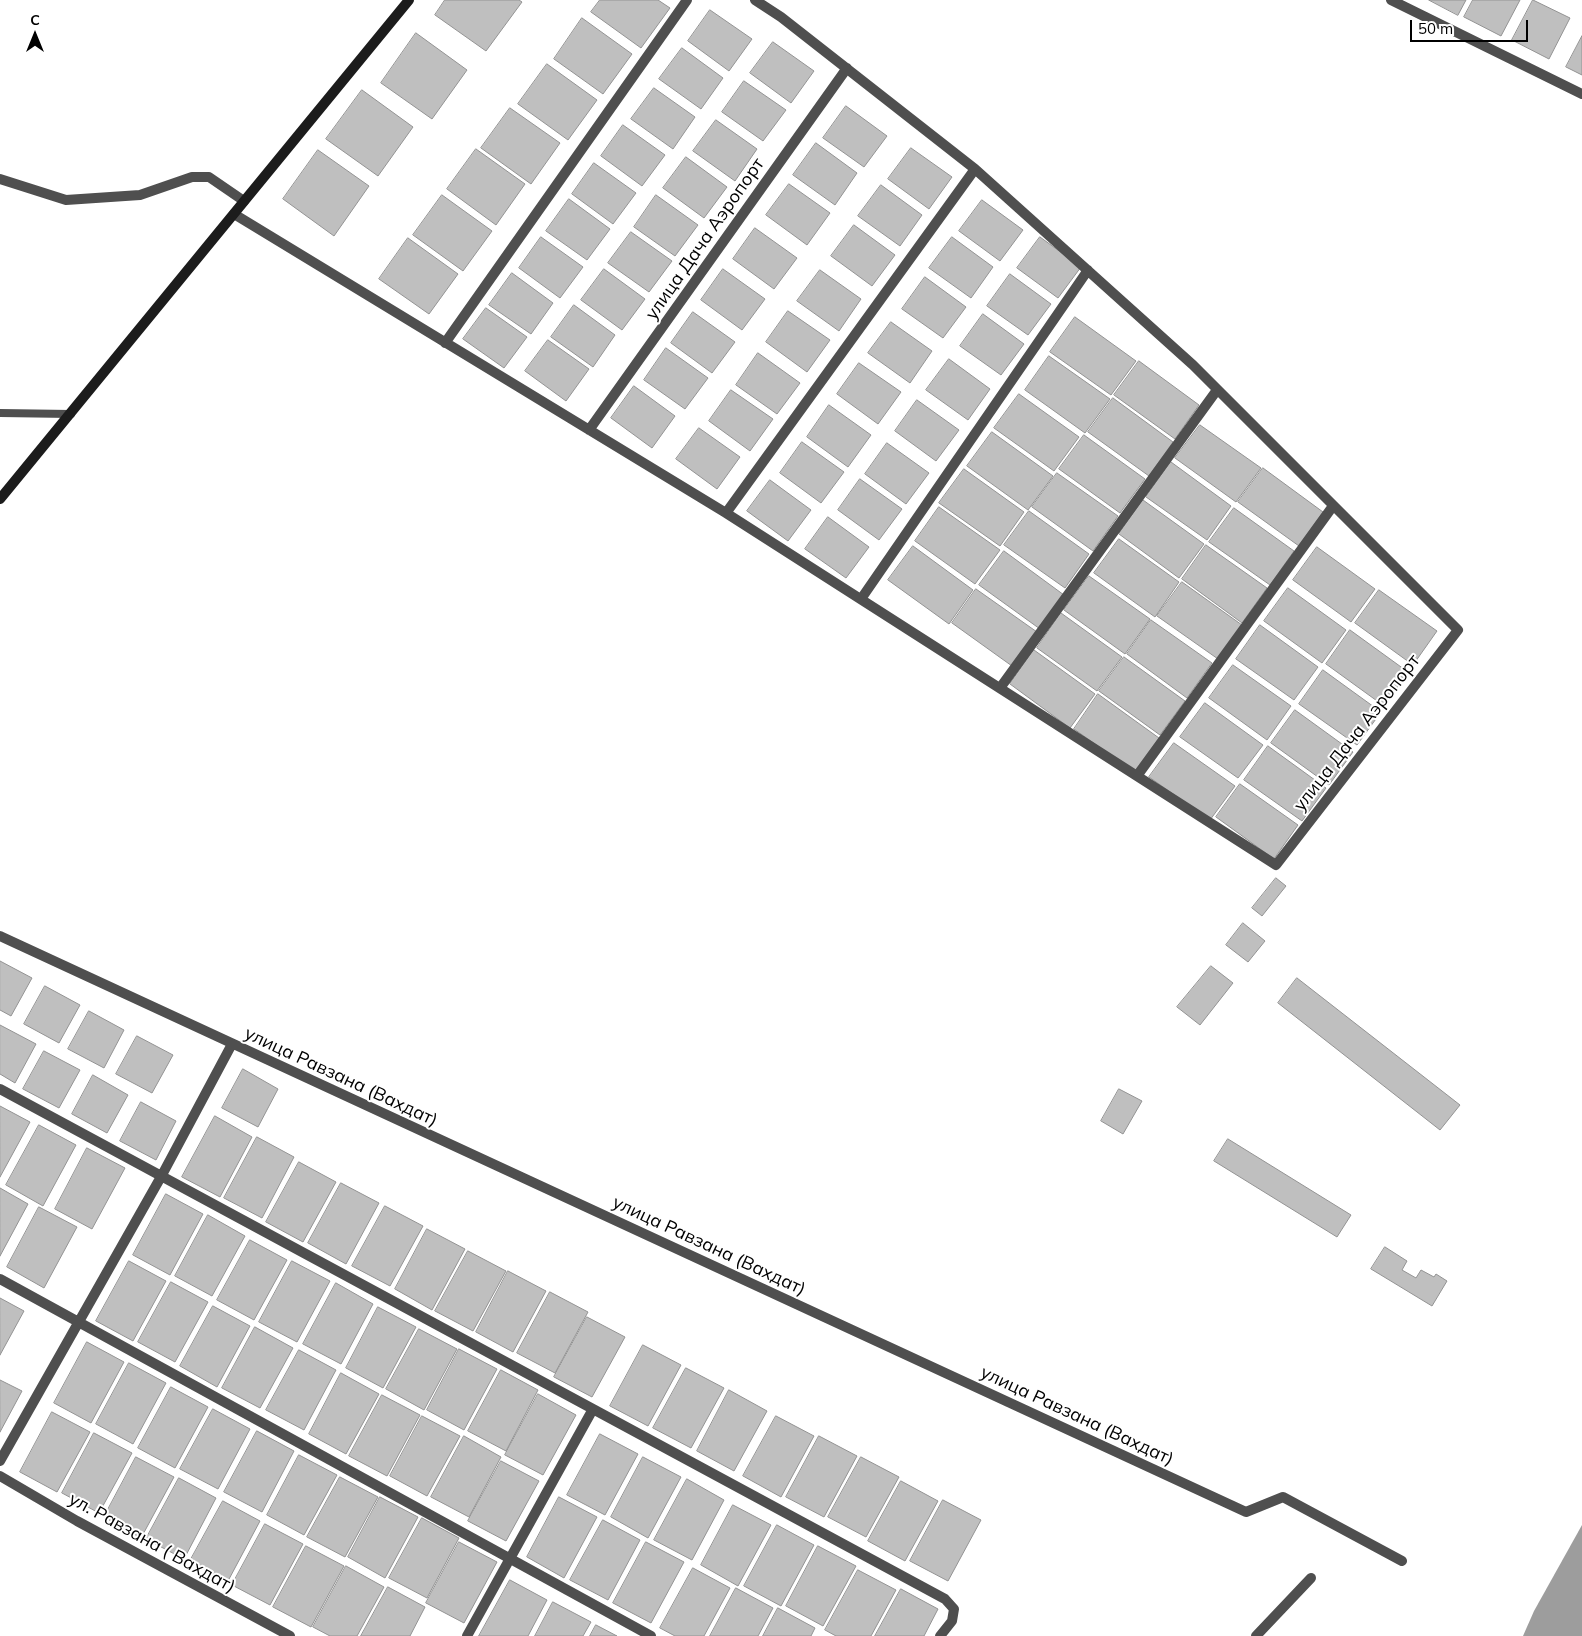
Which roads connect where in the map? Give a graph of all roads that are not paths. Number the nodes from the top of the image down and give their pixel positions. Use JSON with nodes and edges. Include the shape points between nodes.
{"nodes":[{"id":1,"x":409,"y":0,"type":"edge"},
{"id":2,"x":687,"y":0,"type":"edge"},
{"id":3,"x":755,"y":0,"type":"edge"},
{"id":4,"x":1390,"y":0,"type":"edge"},
{"id":5,"x":847,"y":68,"type":"junction"},
{"id":6,"x":1582,"y":94,"type":"edge"},
{"id":7,"x":975,"y":169,"type":"junction"},
{"id":8,"x":0,"y":179,"type":"edge"},
{"id":9,"x":244,"y":202,"type":"junction"},
{"id":10,"x":234,"y":214,"type":"junction"},
{"id":11,"x":1088,"y":270,"type":"junction"},
{"id":12,"x":445,"y":342,"type":"junction"},
{"id":13,"x":1218,"y":390,"type":"junction"},
{"id":14,"x":0,"y":412,"type":"edge"},
{"id":15,"x":72,"y":414,"type":"junction"},
{"id":16,"x":589,"y":430,"type":"junction"},
{"id":17,"x":0,"y":499,"type":"edge"},
{"id":18,"x":1333,"y":506,"type":"junction"},
{"id":19,"x":726,"y":513,"type":"junction"},
{"id":20,"x":861,"y":599,"type":"junction"},
{"id":21,"x":1000,"y":688,"type":"junction"},
{"id":22,"x":1137,"y":776,"type":"junction"},
{"id":23,"x":0,"y":936,"type":"edge"},
{"id":24,"x":232,"y":1044,"type":"junction"},
{"id":25,"x":0,"y":1089,"type":"edge"},
{"id":26,"x":162,"y":1175,"type":"junction"},
{"id":27,"x":0,"y":1279,"type":"edge"},
{"id":28,"x":77,"y":1322,"type":"junction"},
{"id":29,"x":593,"y":1408,"type":"junction"},
{"id":30,"x":0,"y":1461,"type":"edge"},
{"id":31,"x":0,"y":1476,"type":"edge"},
{"id":32,"x":511,"y":1559,"type":"junction"},
{"id":33,"x":1402,"y":1560,"type":"dead end"},
{"id":34,"x":1311,"y":1578,"type":"dead end"},
{"id":35,"x":290,"y":1636,"type":"edge"},
{"id":36,"x":467,"y":1636,"type":"edge"},
{"id":37,"x":651,"y":1636,"type":"edge"},
{"id":38,"x":940,"y":1636,"type":"edge"},
{"id":39,"x":1256,"y":1636,"type":"edge"}],
"edges":[{"from":1,"to":9,"type":"main road"},
{"from":2,"to":12,"type":"street"},
{"from":3,"to":5,"type":"street","name":"улица Дача Аэропорт","via":[[781,16]]},
{"from":4,"to":6,"type":"street"},
{"from":5,"to":7,"type":"street","name":"улица Дача Аэропорт"},
{"from":5,"to":16,"type":"street","name":"улица Дача Аэропорт"},
{"from":7,"to":11,"type":"street","name":"улица Дача Аэропорт"},
{"from":7,"to":19,"type":"street"},
{"from":8,"to":9,"type":"street","via":[[66,200],[140,195],[192,178],[209,178]]},
{"from":9,"to":10,"type":"main road"},
{"from":10,"to":12,"type":"street","name":"улица Дача Аэропорт"},
{"from":10,"to":15,"type":"main road"},
{"from":11,"to":13,"type":"street","name":"улица Дача Аэропорт"},
{"from":11,"to":20,"type":"street"},
{"from":12,"to":16,"type":"street","name":"улица Дача Аэропорт"},
{"from":13,"to":18,"type":"street","name":"улица Дача Аэропорт"},
{"from":13,"to":21,"type":"street"},
{"from":14,"to":15,"type":"lane"},
{"from":15,"to":17,"type":"main road"},
{"from":16,"to":19,"type":"street","name":"улица Дача Аэропорт"},
{"from":18,"to":22,"type":"street"},
{"from":18,"to":22,"type":"street","name":"улица Дача Аэропорт","via":[[1458,630],[1276,865]]},
{"from":19,"to":20,"type":"street","name":"улица Дача Аэропорт"},
{"from":20,"to":21,"type":"street","name":"улица Дача Аэропорт"},
{"from":21,"to":22,"type":"street","name":"улица Дача Аэропорт"},
{"from":23,"to":24,"type":"street","name":"улица Равзана (Вахдат)"},
{"from":24,"to":26,"type":"street"},
{"from":24,"to":33,"type":"street","name":"улица Равзана (Вахдат)","via":[[1246,1512],[1283,1496]]},
{"from":25,"to":26,"type":"street"},
{"from":26,"to":28,"type":"street"},
{"from":26,"to":29,"type":"street"},
{"from":27,"to":28,"type":"street"},
{"from":28,"to":30,"type":"street"},
{"from":28,"to":32,"type":"street"},
{"from":29,"to":32,"type":"street"},
{"from":29,"to":38,"type":"street","via":[[945,1599],[954,1609],[952,1621]]},
{"from":31,"to":35,"type":"street","name":"ул. Равзана ( Вахдат)"},
{"from":32,"to":36,"type":"street"},
{"from":32,"to":37,"type":"street"},
{"from":34,"to":39,"type":"street"}]}
